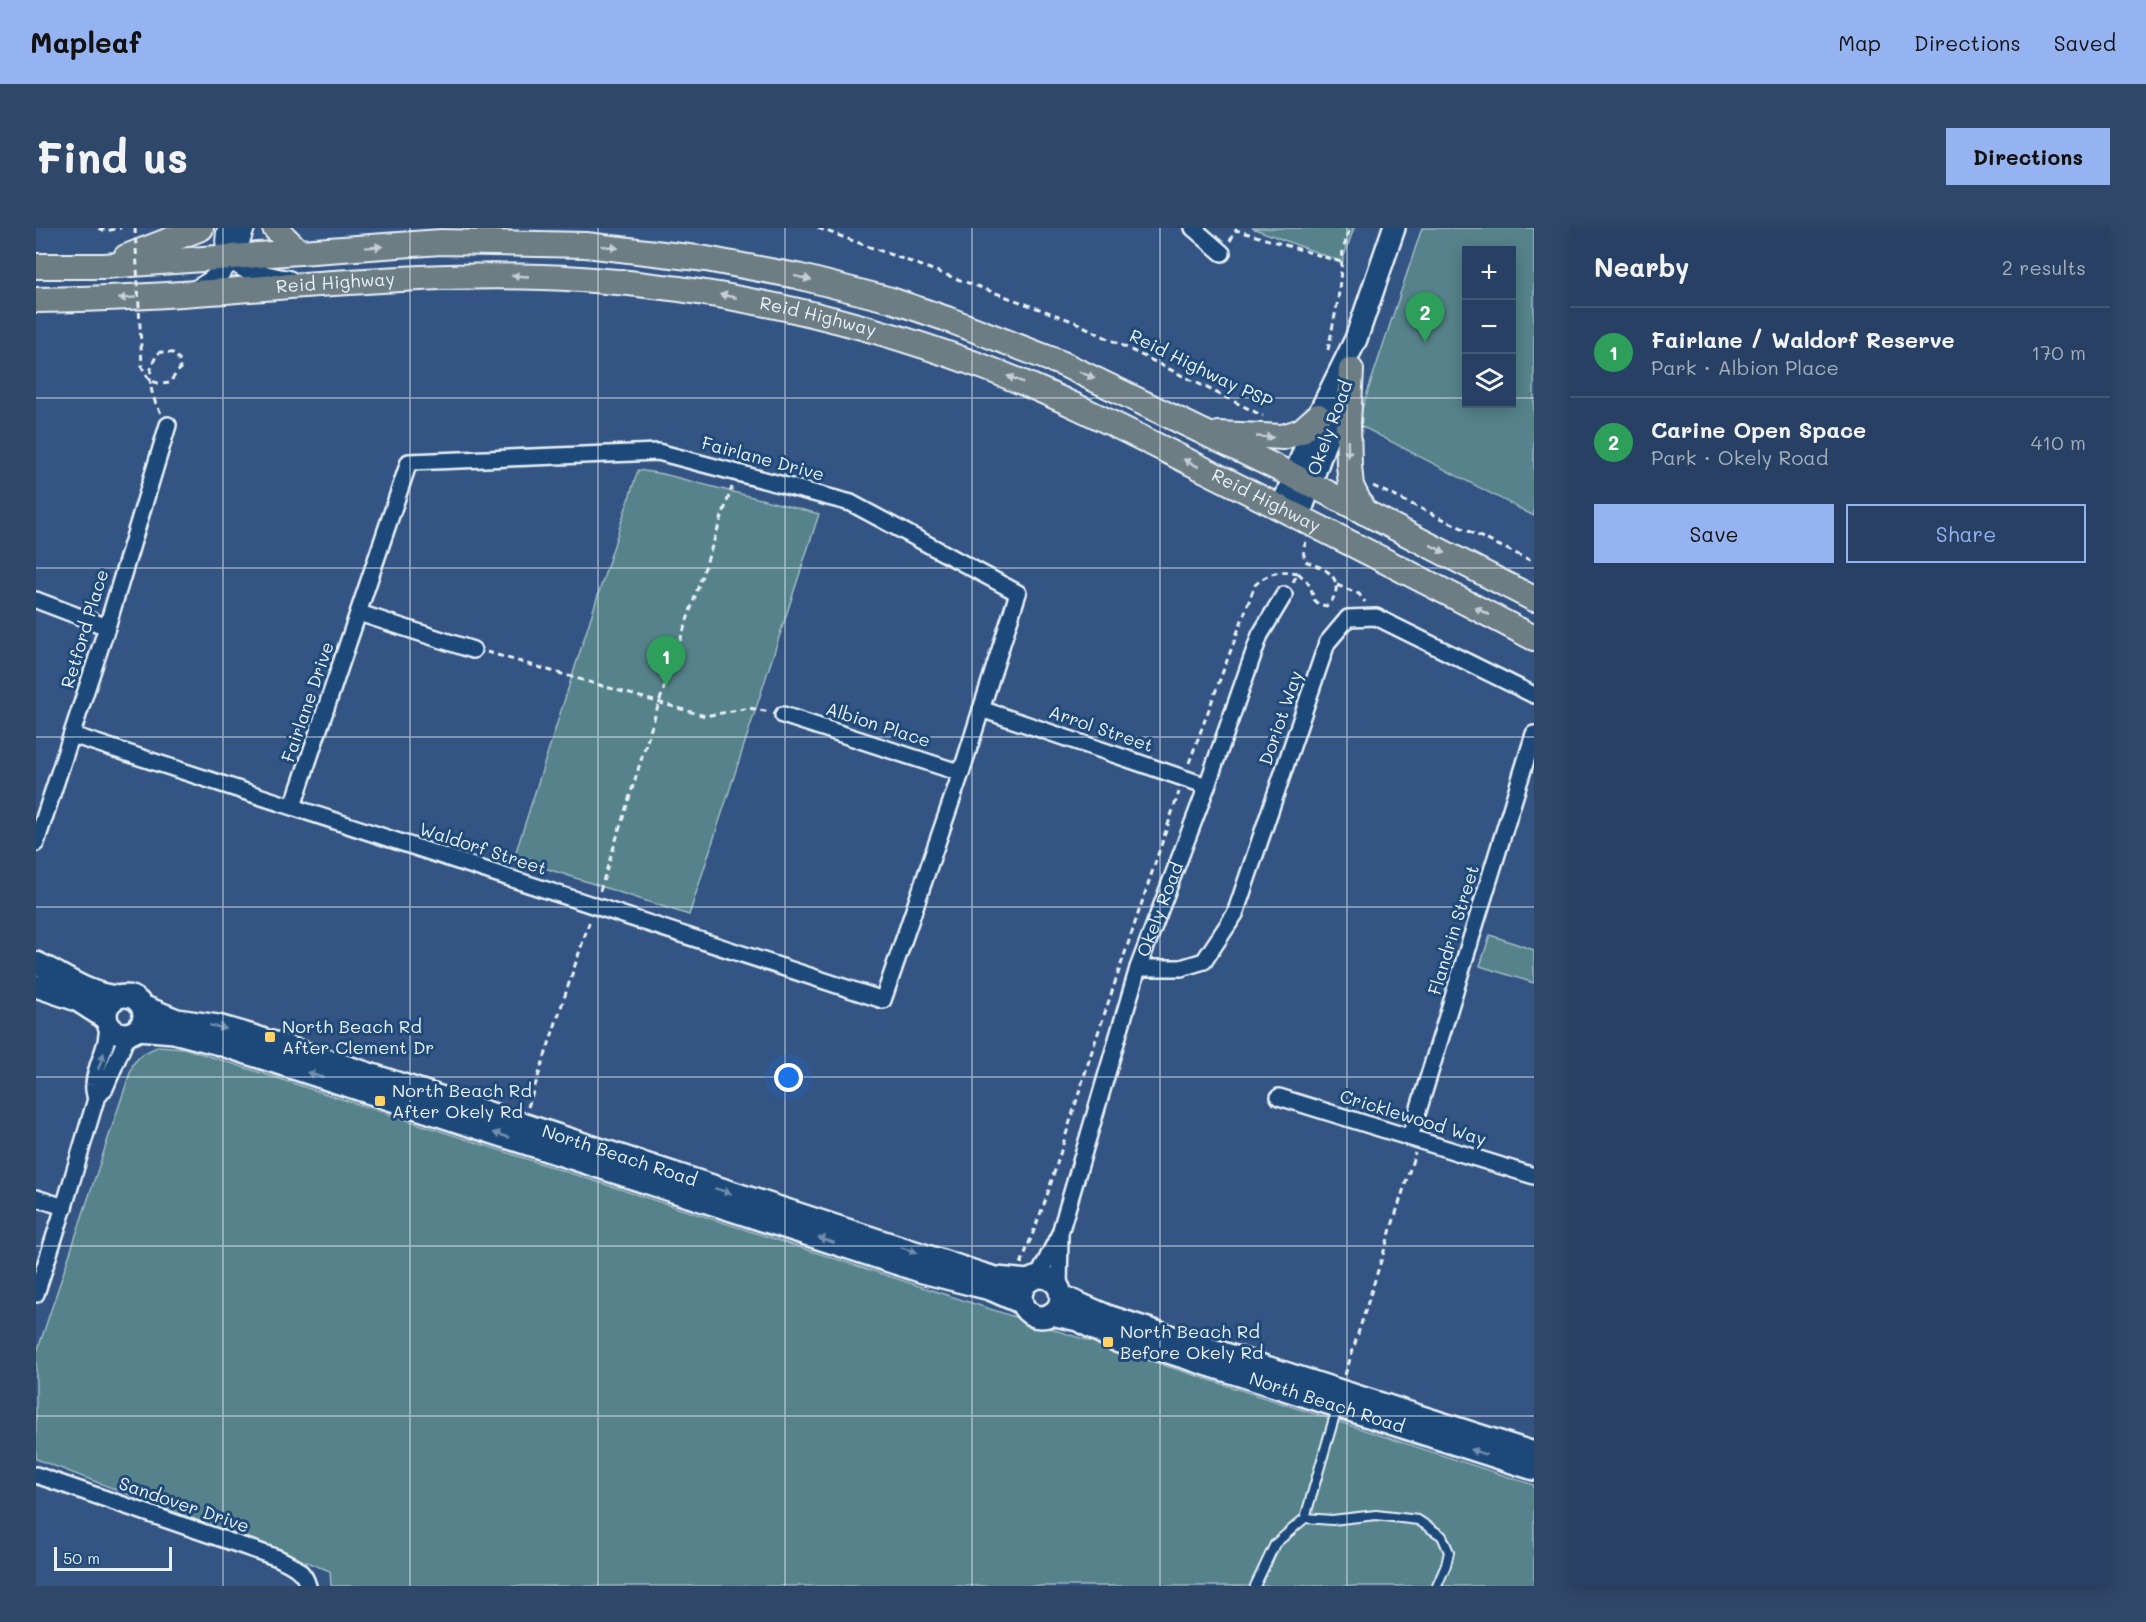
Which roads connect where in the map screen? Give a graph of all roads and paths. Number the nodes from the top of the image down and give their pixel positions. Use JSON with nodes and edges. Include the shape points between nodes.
{"nodes":[{"id":1,"x":99,"y":228,"type":"edge"},
{"id":2,"x":121,"y":228,"type":"edge"},
{"id":3,"x":135,"y":228,"type":"edge"},
{"id":4,"x":201,"y":228,"type":"edge"},
{"id":5,"x":274,"y":228,"type":"edge"},
{"id":6,"x":818,"y":228,"type":"edge"},
{"id":7,"x":1193,"y":228,"type":"edge"},
{"id":8,"x":1350,"y":228,"type":"edge"},
{"id":9,"x":1394,"y":228,"type":"edge"},
{"id":10,"x":233,"y":243,"type":"edge"},
{"id":11,"x":299,"y":252,"type":"junction"},
{"id":12,"x":1222,"y":253,"type":"joint"},
{"id":13,"x":1342,"y":262,"type":"junction"},
{"id":14,"x":36,"y":266,"type":"edge"},
{"id":15,"x":104,"y":266,"type":"junction"},
{"id":16,"x":314,"y":284,"type":"junction"},
{"id":17,"x":186,"y":294,"type":"junction"},
{"id":18,"x":36,"y":300,"type":"edge"},
{"id":19,"x":1356,"y":339,"type":"junction"},
{"id":20,"x":1327,"y":354,"type":"dead end"},
{"id":21,"x":1351,"y":370,"type":"junction"},
{"id":22,"x":1318,"y":416,"type":"junction"},
{"id":23,"x":168,"y":424,"type":"joint"},
{"id":24,"x":1207,"y":433,"type":"junction"},
{"id":25,"x":1283,"y":437,"type":"junction"},
{"id":26,"x":737,"y":473,"type":"junction"},
{"id":27,"x":1302,"y":480,"type":"junction"},
{"id":28,"x":1369,"y":482,"type":"dead end"},
{"id":29,"x":1364,"y":512,"type":"junction"},
{"id":30,"x":1298,"y":516,"type":"junction"},
{"id":31,"x":1534,"y":562,"type":"edge"},
{"id":32,"x":1298,"y":573,"type":"junction"},
{"id":33,"x":1337,"y":585,"type":"junction"},
{"id":34,"x":1284,"y":595,"type":"joint"},
{"id":35,"x":1534,"y":599,"type":"edge"},
{"id":36,"x":36,"y":600,"type":"edge"},
{"id":37,"x":360,"y":613,"type":"junction"},
{"id":38,"x":1377,"y":617,"type":"junction"},
{"id":39,"x":107,"y":627,"type":"junction"},
{"id":40,"x":1534,"y":638,"type":"edge"},
{"id":41,"x":473,"y":650,"type":"joint"},
{"id":42,"x":1534,"y":694,"type":"edge"},
{"id":43,"x":659,"y":702,"type":"junction"},
{"id":44,"x":981,"y":709,"type":"junction"},
{"id":45,"x":783,"y":715,"type":"joint"},
{"id":46,"x":1534,"y":734,"type":"edge"},
{"id":47,"x":72,"y":735,"type":"junction"},
{"id":48,"x":961,"y":773,"type":"junction"},
{"id":49,"x":1184,"y":778,"type":"junction"},
{"id":50,"x":1207,"y":786,"type":"junction"},
{"id":51,"x":293,"y":806,"type":"junction"},
{"id":52,"x":36,"y":843,"type":"edge"},
{"id":53,"x":595,"y":907,"type":"junction"},
{"id":54,"x":36,"y":963,"type":"edge"},
{"id":55,"x":1138,"y":968,"type":"junction"},
{"id":56,"x":36,"y":986,"type":"edge"},
{"id":57,"x":118,"y":997,"type":"junction"},
{"id":58,"x":883,"y":1000,"type":"joint"},
{"id":59,"x":142,"y":1006,"type":"junction"},
{"id":60,"x":106,"y":1021,"type":"junction"},
{"id":61,"x":133,"y":1031,"type":"junction"},
{"id":62,"x":1280,"y":1097,"type":"dead end"},
{"id":63,"x":96,"y":1099,"type":"junction"},
{"id":64,"x":524,"y":1118,"type":"dead end"},
{"id":65,"x":1415,"y":1138,"type":"junction"},
{"id":66,"x":1534,"y":1176,"type":"edge"},
{"id":67,"x":36,"y":1198,"type":"edge"},
{"id":68,"x":64,"y":1207,"type":"junction"},
{"id":69,"x":1060,"y":1233,"type":"junction"},
{"id":70,"x":1029,"y":1274,"type":"junction"},
{"id":71,"x":36,"y":1294,"type":"edge"},
{"id":72,"x":1057,"y":1299,"type":"junction"},
{"id":73,"x":1022,"y":1303,"type":"junction"},
{"id":74,"x":1344,"y":1376,"type":"dead end"},
{"id":75,"x":1338,"y":1406,"type":"junction"},
{"id":76,"x":1534,"y":1453,"type":"edge"},
{"id":77,"x":1534,"y":1469,"type":"edge"},
{"id":78,"x":36,"y":1475,"type":"edge"},
{"id":79,"x":1305,"y":1518,"type":"junction"},
{"id":80,"x":308,"y":1586,"type":"edge"},
{"id":81,"x":1255,"y":1586,"type":"edge"},
{"id":82,"x":1437,"y":1586,"type":"edge"}],
"edges":[{"from":1,"to":2,"type":"path"},
{"from":3,"to":23,"type":"path","bridge":true,"via":[[145,375],[154,383],[169,383],[180,369],[179,359],[173,353],[160,352],[152,366],[151,392]]},
{"from":4,"to":15,"type":"highway"},
{"from":5,"to":11,"type":"highway"},
{"from":6,"to":25,"type":"path","name":"Reid Highway PSP","via":[[1075,322],[1270,419],[1281,420]]},
{"from":7,"to":12,"type":"street"},
{"from":8,"to":13,"type":"path"},
{"from":9,"to":19,"type":"main road","name":"Okely Road"},
{"from":10,"to":11,"type":"highway","name":"Reid Highway"},
{"from":10,"to":15,"type":"highway","name":"Reid Highway"},
{"from":10,"to":16,"type":"street","via":[[243,269]]},
{"from":10,"to":17,"type":"street","via":[[220,275]]},
{"from":11,"to":24,"type":"highway","name":"Reid Highway","one_way":true,"via":[[441,242],[586,245],[706,259],[797,276],[891,300],[1014,343]]},
{"from":12,"to":13,"type":"path","via":[[1236,230]]},
{"from":13,"to":20,"type":"path"},
{"from":14,"to":15,"type":"highway","name":"Reid Highway"},
{"from":16,"to":17,"type":"highway","name":"Reid Highway"},
{"from":30,"to":16,"type":"highway","name":"Reid Highway","one_way":true,"via":[[1088,411],[990,369],[890,335],[786,309],[634,283],[506,275]]},
{"from":17,"to":18,"type":"highway","name":"Reid Highway","one_way":true},
{"from":19,"to":21,"type":"main road","name":"Okely Road"},
{"from":19,"to":22,"type":"main road","name":"Okely Road"},
{"from":21,"to":27,"type":"main road","name":"Okely Road"},
{"from":21,"to":29,"type":"highway","one_way":true,"via":[[1348,465],[1351,486]]},
{"from":22,"to":25,"type":"highway","via":[[1301,431]]},
{"from":22,"to":27,"type":"main road","name":"Okely Road"},
{"from":23,"to":39,"type":"street","name":"Retford Place"},
{"from":24,"to":25,"type":"highway","one_way":true},
{"from":24,"to":27,"type":"highway","name":"Reid Highway"},
{"from":26,"to":37,"type":"street","name":"Fairlane Drive","via":[[658,452],[409,462]]},
{"from":26,"to":43,"type":"path"},
{"from":26,"to":44,"type":"street","name":"Fairlane Drive","via":[[851,503],[1018,593]]},
{"from":27,"to":29,"type":"highway","name":"Reid Highway"},
{"from":27,"to":30,"type":"main road","name":"Okely Road"},
{"from":28,"to":31,"type":"path"},
{"from":29,"to":35,"type":"highway","name":"Reid Highway","one_way":true},
{"from":30,"to":33,"type":"path","via":[[1305,561],[1328,571]]},
{"from":40,"to":30,"type":"highway","name":"Reid Highway","one_way":true},
{"from":32,"to":33,"type":"path","via":[[1309,584],[1318,605],[1327,606],[1334,600]]},
{"from":32,"to":34,"type":"path"},
{"from":32,"to":49,"type":"path","via":[[1282,570],[1264,576],[1255,585]]},
{"from":33,"to":38,"type":"path","via":[[1359,594]]},
{"from":34,"to":50,"type":"street","name":"Okely Road","via":[[1260,635]]},
{"from":36,"to":39,"type":"street"},
{"from":37,"to":41,"type":"street"},
{"from":37,"to":51,"type":"street","name":"Fairlane Drive"},
{"from":38,"to":42,"type":"street","name":"Doriot Way"},
{"from":38,"to":55,"type":"street","name":"Doriot Way","via":[[1348,618],[1327,643],[1235,914],[1204,961],[1181,968]]},
{"from":39,"to":47,"type":"street","name":"Retford Place"},
{"from":41,"to":43,"type":"path"},
{"from":43,"to":45,"type":"path","via":[[705,716],[749,708]]},
{"from":43,"to":53,"type":"path"},
{"from":44,"to":48,"type":"street","name":"Fairlane Drive"},
{"from":44,"to":49,"type":"street","name":"Arrol Street"},
{"from":45,"to":48,"type":"street","name":"Albion Place"},
{"from":46,"to":65,"type":"street","name":"Flandrin Street"},
{"from":47,"to":51,"type":"street","name":"Waldorf Street"},
{"from":47,"to":52,"type":"street","name":"Retford Place"},
{"from":48,"to":58,"type":"street","name":"Fairlane Drive"},
{"from":49,"to":50,"type":"street","name":"Arrol Street"},
{"from":49,"to":70,"type":"path","via":[[1091,1054],[1046,1199]]},
{"from":50,"to":55,"type":"street","name":"Okely Road"},
{"from":51,"to":53,"type":"street","name":"Waldorf Street"},
{"from":53,"to":58,"type":"street","name":"Waldorf Street"},
{"from":53,"to":64,"type":"path"},
{"from":54,"to":57,"type":"main road","via":[[86,990]]},
{"from":55,"to":69,"type":"street","name":"Okely Road"},
{"from":56,"to":60,"type":"main road","via":[[77,1000]]},
{"from":57,"to":59,"type":"main road","via":[[134,998]]},
{"from":57,"to":60,"type":"main road","via":[[108,1005]]},
{"from":59,"to":61,"type":"main road","via":[[144,1018]]},
{"from":59,"to":70,"type":"main road","name":"North Beach Road","one_way":true,"via":[[177,1020],[253,1036],[982,1274],[996,1278]]},
{"from":60,"to":61,"type":"main road","via":[[116,1032]]},
{"from":63,"to":60,"type":"street","one_way":true,"via":[[94,1085],[109,1034]]},
{"from":61,"to":63,"type":"street"},
{"from":73,"to":61,"type":"main road","name":"North Beach Road","one_way":true,"via":[[990,1289],[923,1272],[216,1043],[174,1032]]},
{"from":62,"to":65,"type":"street","name":"Cricklewood Way"},
{"from":63,"to":68,"type":"street"},
{"from":65,"to":66,"type":"street","name":"Cricklewood Way"},
{"from":65,"to":74,"type":"path"},
{"from":67,"to":68,"type":"street"},
{"from":68,"to":71,"type":"street"},
{"from":69,"to":70,"type":"street","name":"Okely Road"},
{"from":69,"to":72,"type":"street","name":"Okely Road"},
{"from":70,"to":72,"type":"main road","via":[[1050,1279]]},
{"from":70,"to":73,"type":"main road"},
{"from":72,"to":73,"type":"main road","via":[[1040,1317]]},
{"from":72,"to":75,"type":"main road","name":"North Beach Road","via":[[1078,1320],[1108,1338],[1165,1351]]},
{"from":72,"to":76,"type":"main road","name":"North Beach Road"},
{"from":77,"to":75,"type":"main road","name":"North Beach Road","one_way":true},
{"from":75,"to":79,"type":"lane"},
{"from":78,"to":80,"type":"street","name":"Sandover Drive","via":[[278,1558],[299,1568]]},
{"from":79,"to":81,"type":"lane","via":[[1275,1544]]},
{"from":79,"to":82,"type":"lane","via":[[1332,1520],[1376,1515],[1418,1520],[1442,1536],[1449,1552]]}]}
